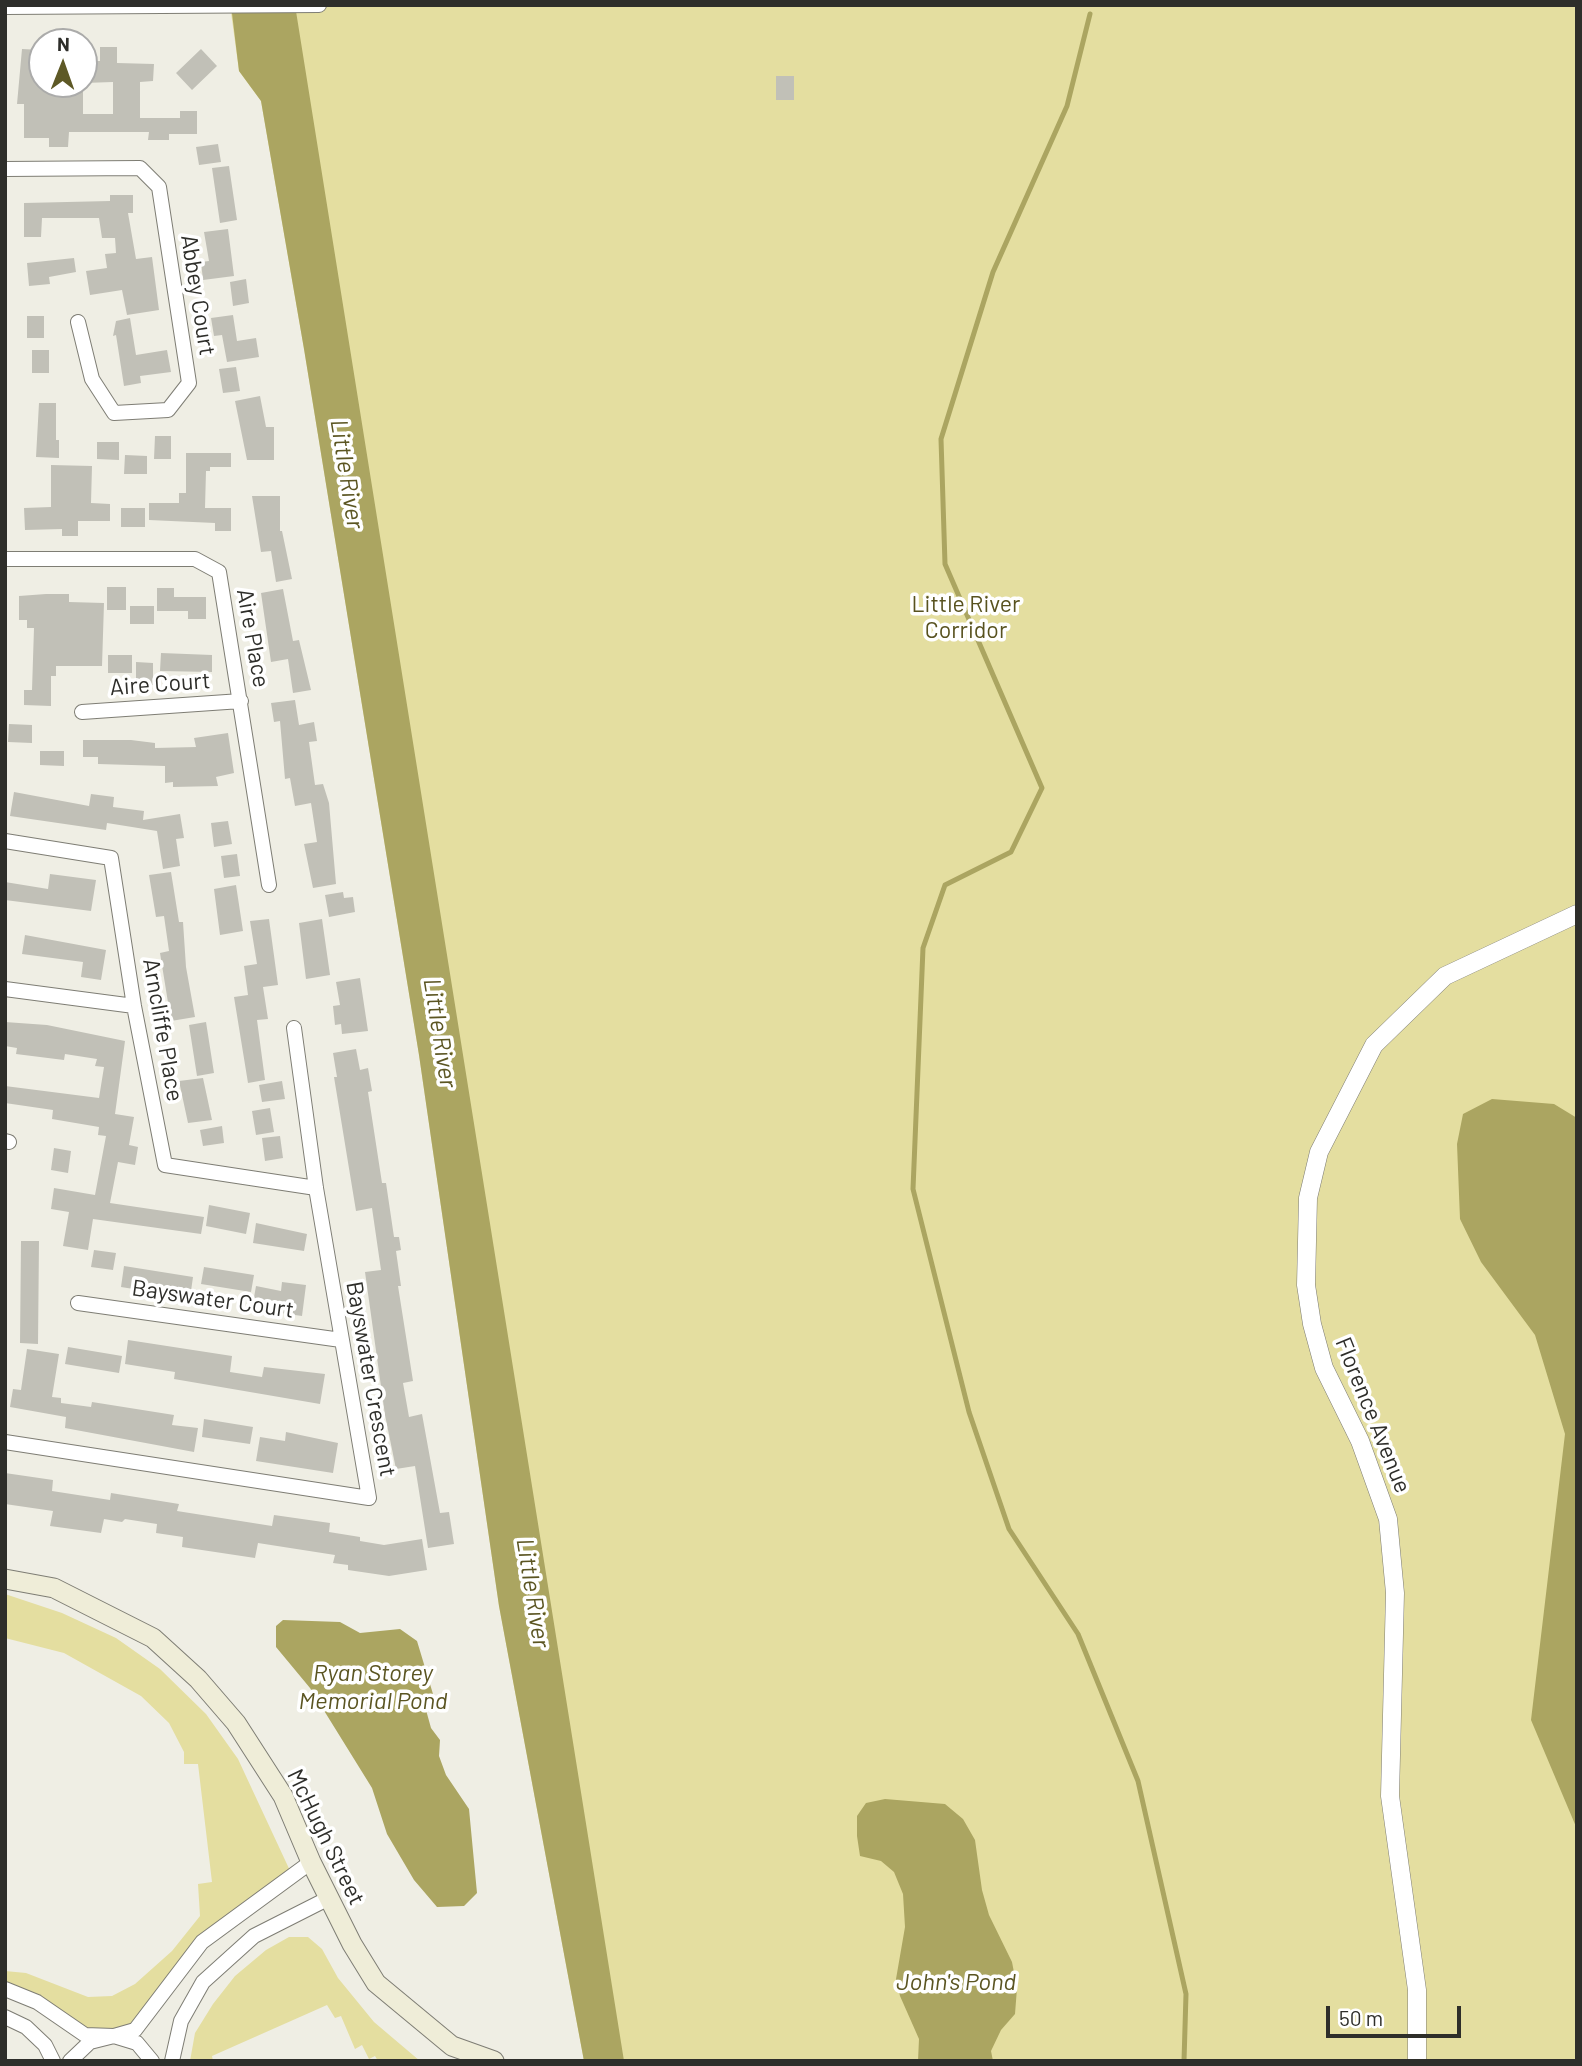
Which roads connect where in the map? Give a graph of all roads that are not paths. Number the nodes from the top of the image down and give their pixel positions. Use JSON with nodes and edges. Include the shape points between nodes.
{"nodes":[{"id":1,"x":240,"y":6,"type":"edge"},
{"id":2,"x":318,"y":6,"type":"edge"},
{"id":3,"x":5,"y":7,"type":"edge"},
{"id":4,"x":5,"y":169,"type":"edge"},
{"id":5,"x":78,"y":322,"type":"dead end"},
{"id":6,"x":5,"y":559,"type":"edge"},
{"id":7,"x":241,"y":701,"type":"junction"},
{"id":8,"x":82,"y":712,"type":"dead end"},
{"id":9,"x":5,"y":841,"type":"edge"},
{"id":10,"x":269,"y":885,"type":"dead end"},
{"id":11,"x":1577,"y":914,"type":"edge"},
{"id":12,"x":5,"y":989,"type":"edge"},
{"id":13,"x":134,"y":1006,"type":"junction"},
{"id":14,"x":294,"y":1028,"type":"dead end"},
{"id":15,"x":316,"y":1188,"type":"junction"},
{"id":16,"x":79,"y":1303,"type":"dead end"},
{"id":17,"x":341,"y":1340,"type":"junction"},
{"id":18,"x":5,"y":1442,"type":"edge"},
{"id":19,"x":5,"y":1579,"type":"edge"},
{"id":20,"x":311,"y":1862,"type":"junction"},
{"id":21,"x":329,"y":1898,"type":"junction"},
{"id":22,"x":5,"y":1989,"type":"edge"},
{"id":23,"x":5,"y":2017,"type":"edge"},
{"id":24,"x":114,"y":2036,"type":"junction"},
{"id":25,"x":173,"y":2060,"type":"edge"},
{"id":26,"x":53,"y":2061,"type":"edge"},
{"id":27,"x":70,"y":2061,"type":"edge"},
{"id":28,"x":152,"y":2061,"type":"edge"},
{"id":29,"x":494,"y":2061,"type":"edge"},
{"id":30,"x":1418,"y":2061,"type":"edge"}],
"edges":[{"from":1,"to":2,"type":"street"},
{"from":1,"to":3,"type":"street"},
{"from":4,"to":5,"type":"street","name":"Abbey Court","via":[[140,168],[159,187],[189,383],[168,410],[114,413],[92,379]]},
{"from":6,"to":7,"type":"street","name":"Aire Place","via":[[195,559],[219,572]]},
{"from":7,"to":8,"type":"street","name":"Aire Court"},
{"from":7,"to":10,"type":"street","name":"Aire Place"},
{"from":9,"to":13,"type":"street","name":"Arncliffe Place","via":[[111,858]]},
{"from":11,"to":30,"type":"street","name":"Florence Avenue","via":[[1446,976],[1374,1045],[1319,1152],[1308,1198],[1306,1285],[1312,1324],[1324,1368],[1360,1441],[1388,1519],[1395,1593],[1390,1796],[1417,1990]]},
{"from":12,"to":13,"type":"street"},
{"from":13,"to":15,"type":"street","name":"Arncliffe Place","via":[[165,1165]]},
{"from":14,"to":15,"type":"street","name":"Bayswater Crescent"},
{"from":15,"to":17,"type":"street","name":"Bayswater Crescent"},
{"from":16,"to":17,"type":"street","name":"Bayswater Court"},
{"from":17,"to":18,"type":"street","name":"Bayswater Crescent","via":[[369,1498]]},
{"from":19,"to":20,"type":"main road","name":"McHugh Street","via":[[54,1588],[153,1638],[198,1679],[236,1723],[283,1796]]},
{"from":20,"to":21,"type":"main road","name":"McHugh Street"},
{"from":20,"to":24,"type":"street","via":[[202,1942],[146,2019],[135,2030]]},
{"from":21,"to":25,"type":"street","via":[[254,1936],[203,1982],[181,2021]]},
{"from":21,"to":29,"type":"main road","name":"McHugh Street","via":[[376,1983],[452,2046]]},
{"from":22,"to":24,"type":"street","via":[[37,2002],[85,2035]]},
{"from":23,"to":26,"type":"street","via":[[26,2027],[45,2045]]},
{"from":24,"to":27,"type":"street","via":[[90,2042]]},
{"from":24,"to":28,"type":"street","via":[[137,2043]]}]}
